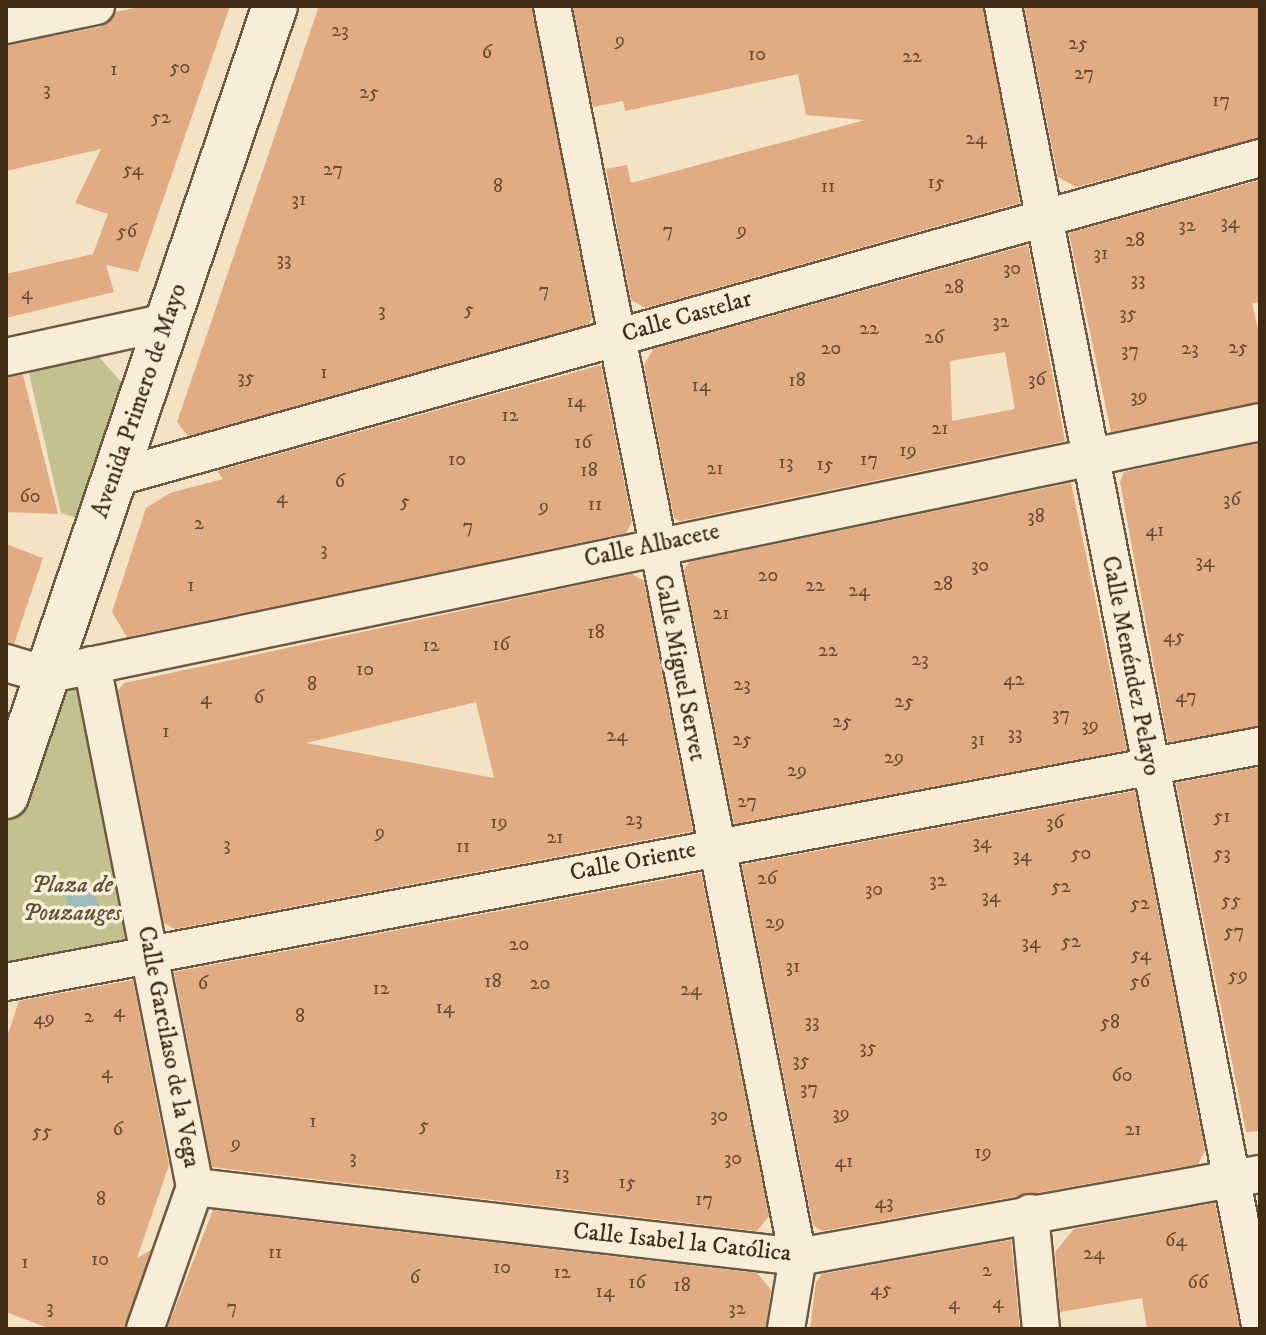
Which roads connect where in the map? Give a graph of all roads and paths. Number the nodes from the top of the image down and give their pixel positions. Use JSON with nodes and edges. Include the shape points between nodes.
{"nodes":[{"id":1,"x":96,"y":6,"type":"edge"},
{"id":2,"x":275,"y":6,"type":"edge"},
{"id":3,"x":552,"y":6,"type":"edge"},
{"id":4,"x":1003,"y":6,"type":"edge"},
{"id":5,"x":6,"y":25,"type":"edge"},
{"id":6,"x":1260,"y":158,"type":"edge"},
{"id":7,"x":1043,"y":217,"type":"junction"},
{"id":8,"x":167,"y":322,"type":"junction"},
{"id":9,"x":616,"y":336,"type":"junction"},
{"id":10,"x":6,"y":357,"type":"edge"},
{"id":11,"x":1260,"y":422,"type":"edge"},
{"id":12,"x":1089,"y":454,"type":"junction"},
{"id":13,"x":114,"y":478,"type":"junction"},
{"id":14,"x":654,"y":545,"type":"junction"},
{"id":15,"x":102,"y":663,"type":"junction"},
{"id":16,"x":26,"y":669,"type":"edge"},
{"id":17,"x":1260,"y":746,"type":"edge"},
{"id":18,"x":1150,"y":770,"type":"junction"},
{"id":19,"x":6,"y":796,"type":"edge"},
{"id":20,"x":714,"y":847,"type":"junction"},
{"id":21,"x":151,"y":952,"type":"junction"},
{"id":22,"x":6,"y":982,"type":"edge"},
{"id":23,"x":1244,"y":1177,"type":"edge"},
{"id":24,"x":195,"y":1187,"type":"junction"},
{"id":25,"x":1030,"y":1213,"type":"junction"},
{"id":26,"x":798,"y":1257,"type":"junction"},
{"id":27,"x":1260,"y":1324,"type":"edge"},
{"id":28,"x":145,"y":1329,"type":"edge"},
{"id":29,"x":786,"y":1329,"type":"edge"},
{"id":30,"x":1041,"y":1329,"type":"edge"}],
"edges":[{"from":1,"to":5,"type":"street"},
{"from":2,"to":8,"type":"street","name":"Avenida Primero de Mayo"},
{"from":3,"to":9,"type":"street","name":"Calle Miguel Servet"},
{"from":4,"to":7,"type":"street","name":"Calle Menéndez Pelayo"},
{"from":6,"to":7,"type":"street","name":"Calle Castelar"},
{"from":7,"to":9,"type":"street","name":"Calle Castelar"},
{"from":7,"to":12,"type":"street","name":"Calle Menéndez Pelayo"},
{"from":8,"to":10,"type":"street"},
{"from":8,"to":13,"type":"street","name":"Avenida Primero de Mayo"},
{"from":9,"to":13,"type":"street","name":"Calle Castelar"},
{"from":9,"to":14,"type":"street","name":"Calle Miguel Servet"},
{"from":11,"to":12,"type":"street","name":"Calle Albacete"},
{"from":12,"to":14,"type":"street","name":"Calle Albacete"},
{"from":12,"to":18,"type":"street","name":"Calle Menéndez Pelayo"},
{"from":13,"to":16,"type":"street","name":"Avenida Primero de Mayo"},
{"from":14,"to":15,"type":"street","name":"Calle Albacete"},
{"from":14,"to":20,"type":"street","name":"Calle Miguel Servet"},
{"from":15,"to":16,"type":"street","name":"Calle Albacete"},
{"from":15,"to":21,"type":"street","name":"Calle Garcilaso de la Vega"},
{"from":16,"to":19,"type":"street","name":"Avenida Primero de Mayo"},
{"from":17,"to":18,"type":"street","name":"Calle Oriente"},
{"from":18,"to":20,"type":"street","name":"Calle Oriente"},
{"from":18,"to":23,"type":"street","name":"Calle Menéndez Pelayo"},
{"from":20,"to":21,"type":"street","name":"Calle Oriente"},
{"from":20,"to":26,"type":"street","name":"Calle Miguel Servet"},
{"from":21,"to":22,"type":"street","name":"Calle Oriente"},
{"from":21,"to":24,"type":"street","name":"Calle Garcilaso de la Vega"},
{"from":23,"to":25,"type":"street","name":"Calle Isabel la Católica"},
{"from":23,"to":27,"type":"street","name":"Calle Menéndez Pelayo"},
{"from":24,"to":26,"type":"street","name":"Calle Isabel la Católica"},
{"from":24,"to":28,"type":"street","name":"Calle Garcilaso de la Vega"},
{"from":25,"to":26,"type":"street","name":"Calle Isabel la Católica"},
{"from":25,"to":30,"type":"street"},
{"from":26,"to":29,"type":"street","name":"Calle Miguel Servet"}]}
